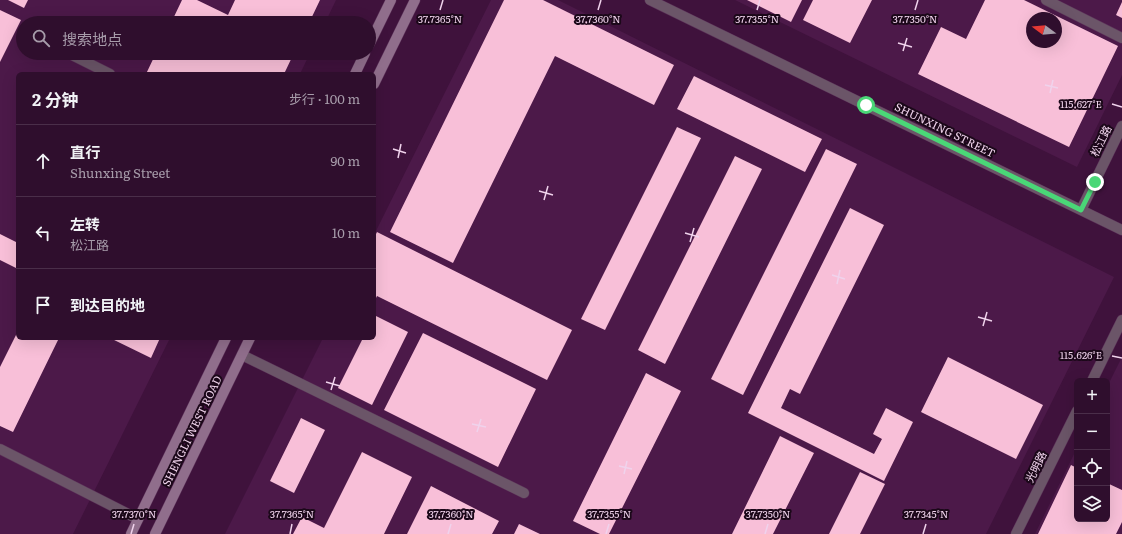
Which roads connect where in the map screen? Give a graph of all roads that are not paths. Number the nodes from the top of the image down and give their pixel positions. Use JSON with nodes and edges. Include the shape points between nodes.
{"nodes":[{"id":1,"x":391,"y":0,"type":"edge"},
{"id":2,"x":415,"y":0,"type":"edge"},
{"id":3,"x":650,"y":0,"type":"edge"},
{"id":4,"x":1046,"y":0,"type":"edge"},
{"id":5,"x":376,"y":31,"type":"edge"},
{"id":6,"x":1122,"y":38,"type":"edge"},
{"id":7,"x":82,"y":60,"type":"edge"},
{"id":8,"x":362,"y":60,"type":"edge"},
{"id":9,"x":106,"y":72,"type":"edge"},
{"id":10,"x":356,"y":72,"type":"edge"},
{"id":11,"x":376,"y":80,"type":"edge"},
{"id":12,"x":1122,"y":126,"type":"edge"},
{"id":13,"x":1081,"y":210,"type":"junction"},
{"id":14,"x":1122,"y":230,"type":"edge"},
{"id":15,"x":1122,"y":320,"type":"edge"},
{"id":16,"x":225,"y":340,"type":"edge"},
{"id":17,"x":249,"y":340,"type":"edge"},
{"id":18,"x":242,"y":355,"type":"junction"},
{"id":19,"x":1093,"y":378,"type":"edge"},
{"id":20,"x":1076,"y":414,"type":"edge"},
{"id":21,"x":0,"y":449,"type":"edge"},
{"id":22,"x":524,"y":493,"type":"dead end"},
{"id":23,"x":138,"y":519,"type":"junction"},
{"id":24,"x":131,"y":534,"type":"edge"},
{"id":25,"x":155,"y":534,"type":"edge"},
{"id":26,"x":1016,"y":534,"type":"edge"}],
"edges":[{"from":1,"to":5,"type":"main road"},
{"from":2,"to":11,"type":"main road"},
{"from":3,"to":13,"type":"street","name":"SHUNXING STREET"},
{"from":4,"to":6,"type":"street"},
{"from":7,"to":9,"type":"street"},
{"from":8,"to":10,"type":"main road"},
{"from":12,"to":13,"type":"street","name":"松江路"},
{"from":13,"to":14,"type":"street","name":"SHUNXING STREET"},
{"from":15,"to":19,"type":"street"},
{"from":16,"to":23,"type":"main road","name":"SHENGLI WEST ROAD"},
{"from":17,"to":18,"type":"main road","name":"SHENGLI WEST ROAD"},
{"from":18,"to":22,"type":"street"},
{"from":18,"to":25,"type":"main road","name":"SHENGLI WEST ROAD"},
{"from":20,"to":26,"type":"street","name":"光明路"},
{"from":21,"to":23,"type":"street"},
{"from":23,"to":24,"type":"main road","name":"SHENGLI WEST ROAD"}]}
